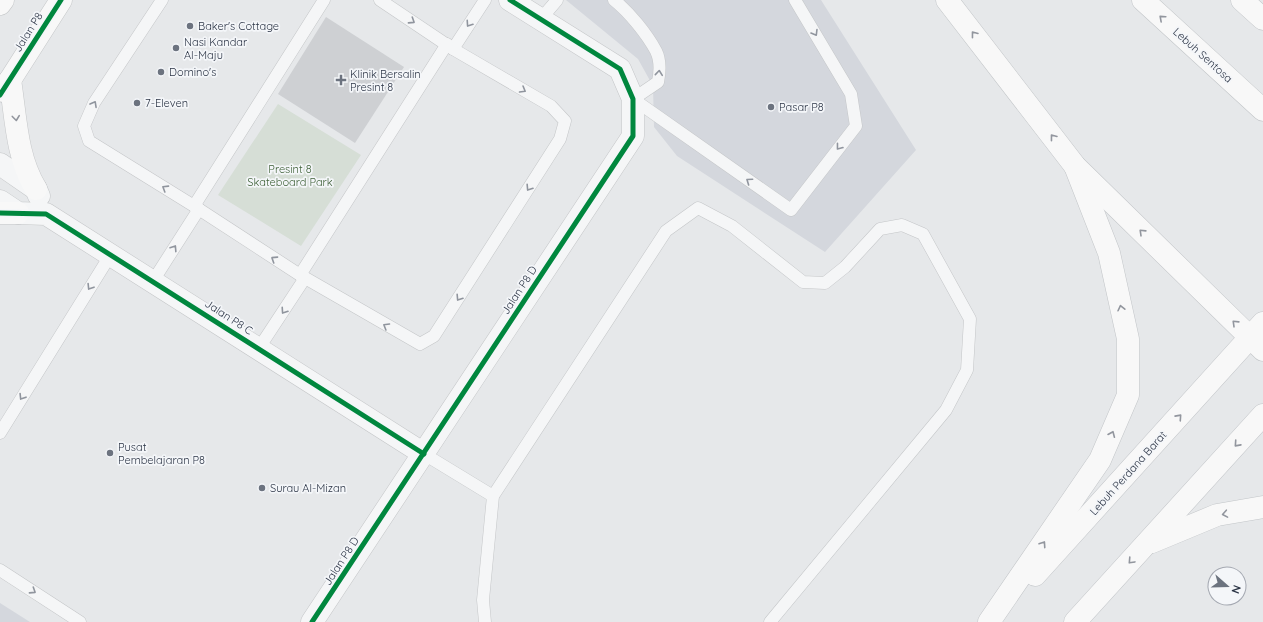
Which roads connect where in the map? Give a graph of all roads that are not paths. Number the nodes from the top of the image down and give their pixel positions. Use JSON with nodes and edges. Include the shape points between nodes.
{"nodes":[{"id":1,"x":3,"y":0,"type":"edge"},
{"id":2,"x":61,"y":0,"type":"edge"},
{"id":3,"x":162,"y":0,"type":"edge"},
{"id":4,"x":324,"y":0,"type":"edge"},
{"id":5,"x":380,"y":0,"type":"edge"},
{"id":6,"x":485,"y":0,"type":"edge"},
{"id":7,"x":510,"y":0,"type":"edge"},
{"id":8,"x":557,"y":0,"type":"edge"},
{"id":9,"x":614,"y":0,"type":"edge"},
{"id":10,"x":795,"y":0,"type":"edge"},
{"id":11,"x":948,"y":0,"type":"edge"},
{"id":12,"x":1143,"y":0,"type":"edge"},
{"id":13,"x":1242,"y":0,"type":"edge"},
{"id":14,"x":0,"y":4,"type":"edge"},
{"id":15,"x":1263,"y":19,"type":"edge"},
{"id":16,"x":540,"y":20,"type":"junction"},
{"id":17,"x":450,"y":46,"type":"junction"},
{"id":18,"x":5,"y":88,"type":"edge"},
{"id":19,"x":633,"y":99,"type":"junction"},
{"id":20,"x":1263,"y":110,"type":"edge"},
{"id":21,"x":0,"y":164,"type":"edge"},
{"id":22,"x":1075,"y":166,"type":"junction"},
{"id":23,"x":36,"y":189,"type":"junction"},
{"id":24,"x":196,"y":208,"type":"junction"},
{"id":25,"x":6,"y":209,"type":"edge"},
{"id":26,"x":46,"y":214,"type":"junction"},
{"id":27,"x":111,"y":254,"type":"junction"},
{"id":28,"x":302,"y":277,"type":"junction"},
{"id":29,"x":153,"y":281,"type":"junction"},
{"id":30,"x":1259,"y":337,"type":"edge"},
{"id":31,"x":259,"y":348,"type":"junction"},
{"id":32,"x":1263,"y":415,"type":"edge"},
{"id":33,"x":0,"y":433,"type":"edge"},
{"id":34,"x":424,"y":454,"type":"junction"},
{"id":35,"x":493,"y":496,"type":"junction"},
{"id":36,"x":1263,"y":507,"type":"edge"},
{"id":37,"x":1147,"y":544,"type":"junction"},
{"id":38,"x":0,"y":570,"type":"edge"},
{"id":39,"x":80,"y":622,"type":"edge"},
{"id":40,"x":312,"y":622,"type":"edge"},
{"id":41,"x":484,"y":622,"type":"edge"},
{"id":42,"x":770,"y":622,"type":"edge"},
{"id":43,"x":989,"y":622,"type":"edge"},
{"id":44,"x":993,"y":622,"type":"edge"},
{"id":45,"x":1075,"y":622,"type":"edge"}],
"edges":[{"from":1,"to":14,"type":"main road"},
{"from":2,"to":18,"type":"main road","name":"Jalan P8"},
{"from":24,"to":3,"type":"lane","one_way":true,"via":[[89,141],[84,126],[94,103]]},
{"from":4,"to":24,"type":"lane"},
{"from":5,"to":17,"type":"lane","one_way":true},
{"from":6,"to":17,"type":"lane","one_way":true},
{"from":7,"to":16,"type":"street","name":"Jalan P8 D"},
{"from":8,"to":16,"type":"lane"},
{"from":19,"to":9,"type":"lane","one_way":true,"via":[[658,82],[660,69],[657,52],[626,10]]},
{"from":10,"to":19,"type":"lane","one_way":true,"via":[[852,94],[856,126],[791,210]]},
{"from":22,"to":11,"type":"main road","one_way":true},
{"from":20,"to":12,"type":"main road","name":"Lebuh Sentosa","one_way":true},
{"from":13,"to":15,"type":"main road"},
{"from":16,"to":19,"type":"street","name":"Jalan P8 D","via":[[620,69]]},
{"from":17,"to":28,"type":"lane"},
{"from":17,"to":28,"type":"lane","one_way":true,"via":[[551,106],[565,121],[560,139],[434,336],[420,344]]},
{"from":18,"to":23,"type":"main road","one_way":true,"via":[[27,175]]},
{"from":19,"to":34,"type":"street","name":"Jalan P8 D","via":[[633,136]]},
{"from":21,"to":23,"type":"street"},
{"from":30,"to":22,"type":"main road","one_way":true},
{"from":43,"to":22,"type":"main road","one_way":true,"via":[[1100,460],[1128,395],[1128,339],[1109,253]]},
{"from":23,"to":26,"type":"street"},
{"from":28,"to":24,"type":"lane","one_way":true},
{"from":29,"to":24,"type":"lane","one_way":true},
{"from":25,"to":26,"type":"street","name":"Jalan P8 C"},
{"from":26,"to":27,"type":"street","name":"Jalan P8 C"},
{"from":27,"to":29,"type":"street","name":"Jalan P8 C"},
{"from":27,"to":33,"type":"lane","one_way":true},
{"from":28,"to":31,"type":"lane","one_way":true},
{"from":29,"to":31,"type":"street","name":"Jalan P8 C"},
{"from":44,"to":30,"type":"main road","name":"Lebuh Perdana Barat","one_way":true},
{"from":31,"to":34,"type":"street","name":"Jalan P8 C"},
{"from":32,"to":37,"type":"main road","one_way":true},
{"from":34,"to":35,"type":"lane"},
{"from":34,"to":40,"type":"street","name":"Jalan P8 D"},
{"from":35,"to":41,"type":"lane"},
{"from":35,"to":42,"type":"lane","via":[[666,231],[698,208],[732,226],[803,282],[825,283],[846,267],[880,229],[902,225],[924,234],[970,319],[967,370],[946,410]]},
{"from":36,"to":37,"type":"main road","one_way":true,"via":[[1217,515]]},
{"from":37,"to":45,"type":"main road","one_way":true},
{"from":38,"to":39,"type":"lane","one_way":true}]}
